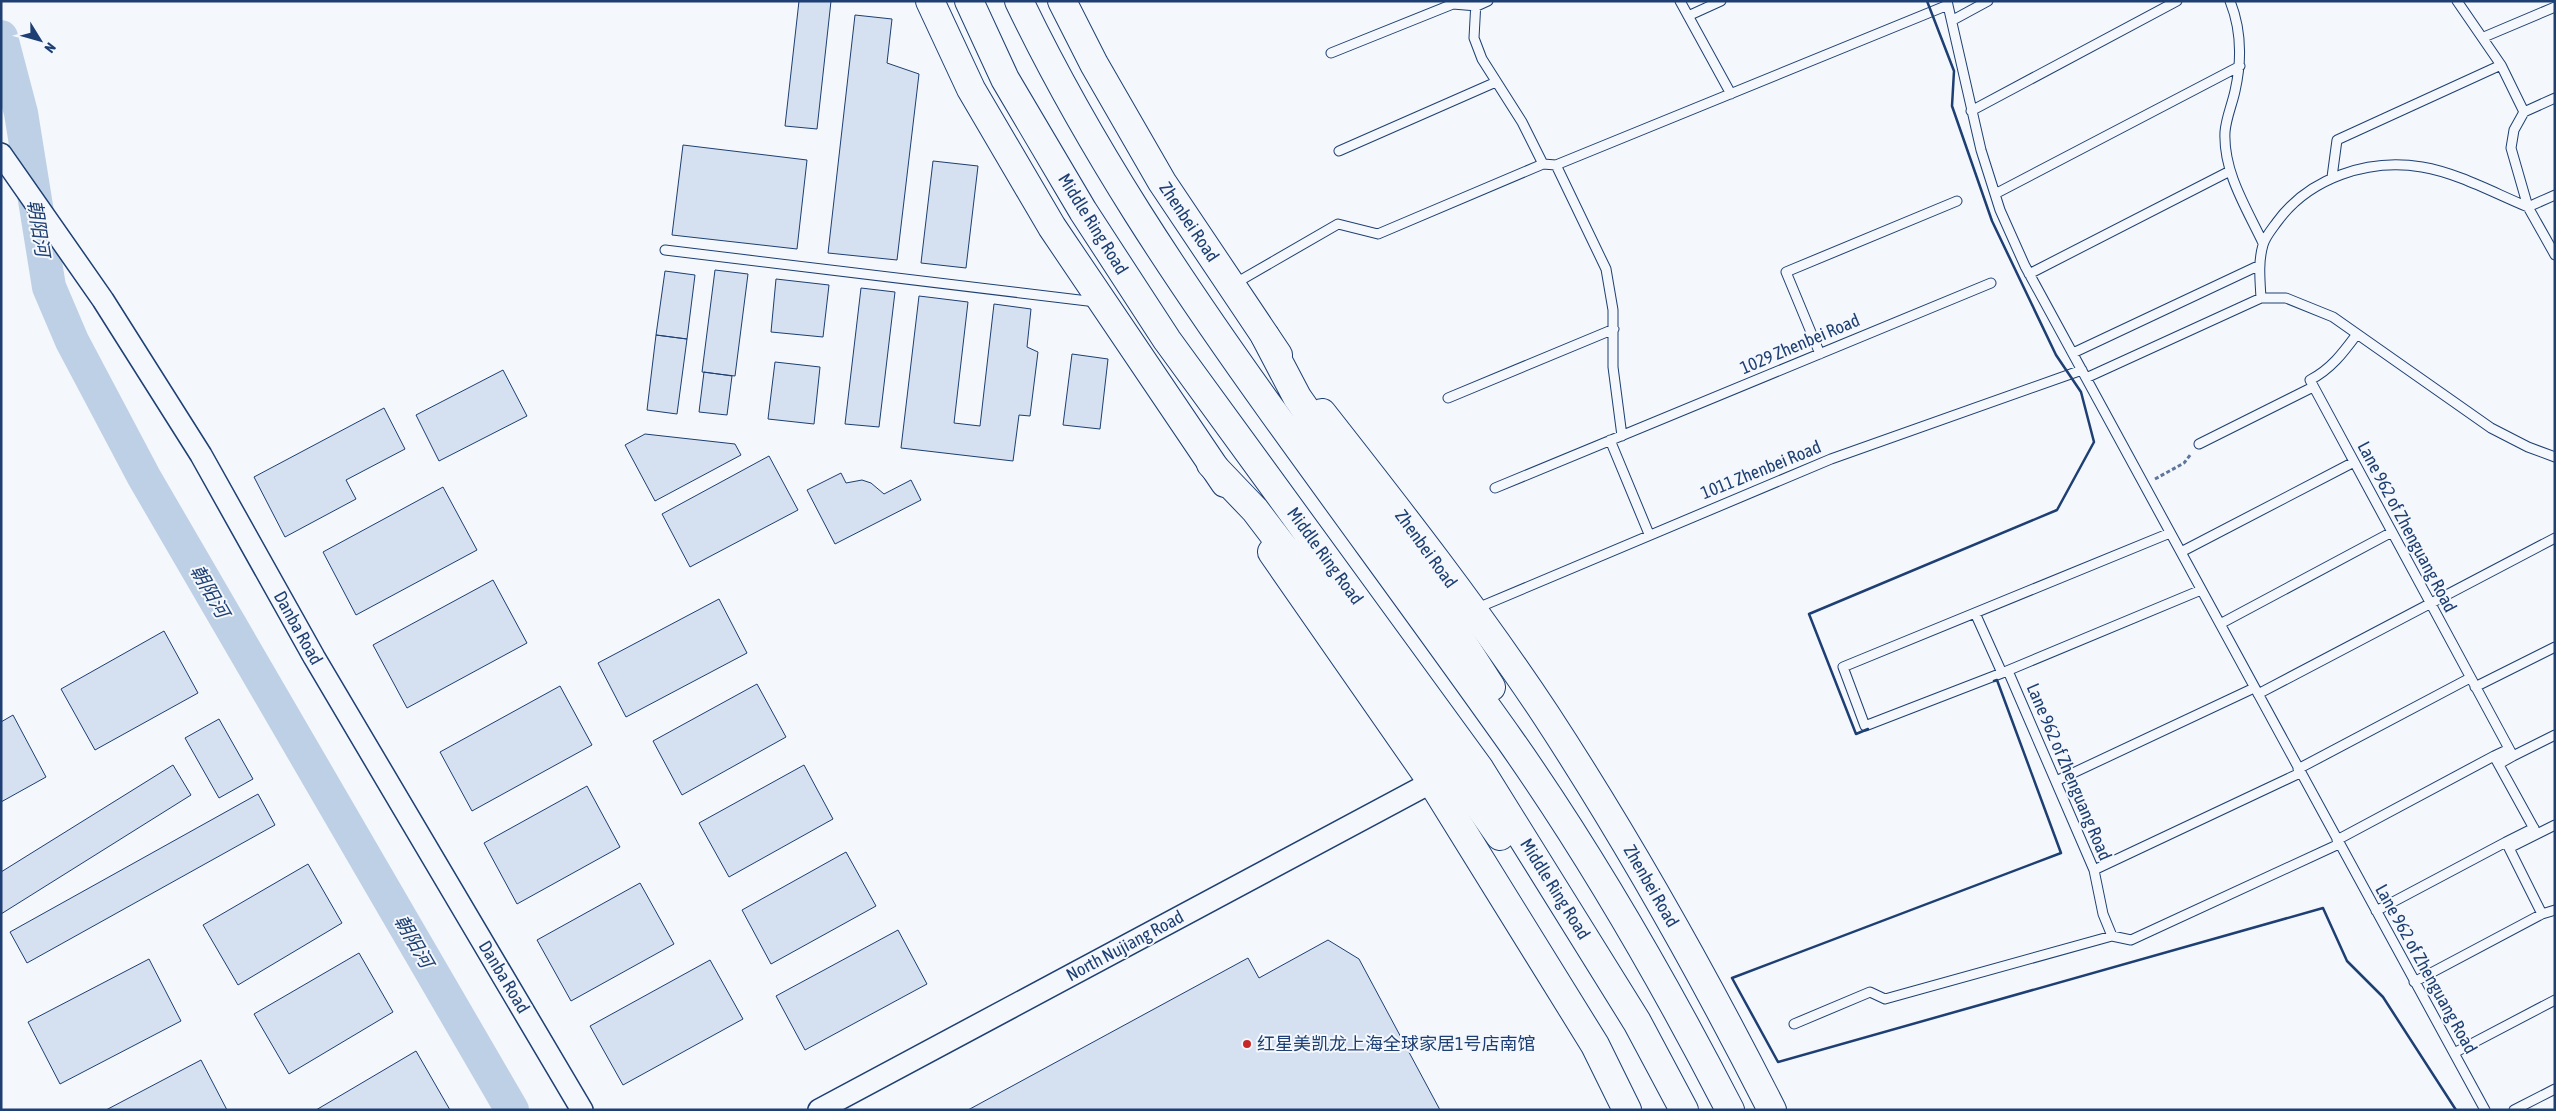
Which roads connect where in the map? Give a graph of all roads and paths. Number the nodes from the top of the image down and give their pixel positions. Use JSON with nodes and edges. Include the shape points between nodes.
{"nodes":[{"id":1,"x":930,"y":1,"type":"edge"},
{"id":2,"x":969,"y":1,"type":"edge"},
{"id":3,"x":1019,"y":1,"type":"edge"},
{"id":4,"x":1062,"y":1,"type":"edge"},
{"id":5,"x":1488,"y":1,"type":"edge"},
{"id":6,"x":1680,"y":1,"type":"edge"},
{"id":7,"x":1721,"y":1,"type":"edge"},
{"id":8,"x":1988,"y":1,"type":"edge"},
{"id":9,"x":2177,"y":1,"type":"edge"},
{"id":10,"x":2230,"y":1,"type":"edge"},
{"id":11,"x":2456,"y":1,"type":"edge"},
{"id":12,"x":1948,"y":3,"type":"edge"},
{"id":13,"x":1476,"y":4,"type":"edge"},
{"id":14,"x":2555,"y":7,"type":"edge"},
{"id":15,"x":1688,"y":16,"type":"junction"},
{"id":16,"x":1953,"y":20,"type":"junction"},
{"id":17,"x":2484,"y":37,"type":"junction"},
{"id":18,"x":1331,"y":53,"type":"dead end"},
{"id":19,"x":2501,"y":65,"type":"junction"},
{"id":20,"x":2240,"y":66,"type":"junction"},
{"id":21,"x":1496,"y":82,"type":"junction"},
{"id":22,"x":1731,"y":94,"type":"junction"},
{"id":23,"x":2555,"y":98,"type":"edge"},
{"id":24,"x":1971,"y":112,"type":"junction"},
{"id":25,"x":2524,"y":112,"type":"junction"},
{"id":26,"x":1338,"y":151,"type":"dead end"},
{"id":27,"x":1,"y":154,"type":"edge"},
{"id":28,"x":1543,"y":164,"type":"junction"},
{"id":29,"x":1556,"y":166,"type":"junction"},
{"id":30,"x":2230,"y":172,"type":"junction"},
{"id":31,"x":2332,"y":177,"type":"junction"},
{"id":32,"x":1995,"y":194,"type":"junction"},
{"id":33,"x":2555,"y":195,"type":"edge"},
{"id":34,"x":1957,"y":201,"type":"dead end"},
{"id":35,"x":2528,"y":207,"type":"junction"},
{"id":36,"x":2263,"y":244,"type":"junction"},
{"id":37,"x":665,"y":250,"type":"dead end"},
{"id":38,"x":2555,"y":254,"type":"edge"},
{"id":39,"x":2260,"y":265,"type":"junction"},
{"id":40,"x":2029,"y":274,"type":"junction"},
{"id":41,"x":1990,"y":283,"type":"dead end"},
{"id":42,"x":1232,"y":286,"type":"junction"},
{"id":43,"x":2261,"y":298,"type":"junction"},
{"id":44,"x":1102,"y":302,"type":"junction"},
{"id":45,"x":1614,"y":329,"type":"junction"},
{"id":46,"x":2358,"y":334,"type":"junction"},
{"id":47,"x":1264,"y":336,"type":"junction"},
{"id":48,"x":2073,"y":353,"type":"junction"},
{"id":49,"x":1820,"y":354,"type":"junction"},
{"id":50,"x":2084,"y":374,"type":"junction"},
{"id":51,"x":2313,"y":387,"type":"junction"},
{"id":52,"x":1448,"y":398,"type":"dead end"},
{"id":53,"x":1622,"y":436,"type":"junction"},
{"id":54,"x":1610,"y":440,"type":"junction"},
{"id":55,"x":2199,"y":444,"type":"joint"},
{"id":56,"x":2555,"y":457,"type":"edge"},
{"id":57,"x":2354,"y":462,"type":"junction"},
{"id":58,"x":1212,"y":464,"type":"junction"},
{"id":59,"x":2144,"y":485,"type":"junction"},
{"id":60,"x":1495,"y":488,"type":"dead end"},
{"id":61,"x":2392,"y":532,"type":"junction"},
{"id":62,"x":2170,"y":533,"type":"junction"},
{"id":63,"x":1649,"y":534,"type":"junction"},
{"id":64,"x":2555,"y":538,"type":"edge"},
{"id":65,"x":2181,"y":552,"type":"junction"},
{"id":66,"x":2201,"y":590,"type":"junction"},
{"id":67,"x":2430,"y":603,"type":"junction"},
{"id":68,"x":1472,"y":610,"type":"junction"},
{"id":69,"x":1975,"y":613,"type":"junction"},
{"id":70,"x":2220,"y":624,"type":"junction"},
{"id":71,"x":2555,"y":647,"type":"edge"},
{"id":72,"x":2005,"y":672,"type":"junction"},
{"id":73,"x":2470,"y":678,"type":"junction"},
{"id":74,"x":2475,"y":687,"type":"junction"},
{"id":75,"x":2256,"y":691,"type":"junction"},
{"id":76,"x":2555,"y":735,"type":"edge"},
{"id":77,"x":2511,"y":753,"type":"junction"},
{"id":78,"x":2496,"y":760,"type":"junction"},
{"id":79,"x":2299,"y":771,"type":"junction"},
{"id":80,"x":2056,"y":781,"type":"junction"},
{"id":81,"x":1432,"y":782,"type":"junction"},
{"id":82,"x":1554,"y":805,"type":"junction"},
{"id":83,"x":2555,"y":825,"type":"edge"},
{"id":84,"x":2535,"y":831,"type":"junction"},
{"id":85,"x":2338,"y":842,"type":"junction"},
{"id":86,"x":2508,"y":845,"type":"junction"},
{"id":87,"x":2094,"y":870,"type":"junction"},
{"id":88,"x":2555,"y":910,"type":"edge"},
{"id":89,"x":2376,"y":911,"type":"junction"},
{"id":90,"x":2542,"y":914,"type":"junction"},
{"id":91,"x":2112,"y":936,"type":"junction"},
{"id":92,"x":2414,"y":982,"type":"junction"},
{"id":93,"x":2555,"y":1000,"type":"edge"},
{"id":94,"x":1638,"y":1022,"type":"junction"},
{"id":95,"x":1794,"y":1024,"type":"dead end"},
{"id":96,"x":2454,"y":1053,"type":"junction"},
{"id":97,"x":2555,"y":1089,"type":"edge"},
{"id":98,"x":582,"y":1110,"type":"edge"},
{"id":99,"x":819,"y":1110,"type":"edge"},
{"id":100,"x":1627,"y":1110,"type":"edge"},
{"id":101,"x":1684,"y":1110,"type":"edge"},
{"id":102,"x":1730,"y":1110,"type":"edge"},
{"id":103,"x":1772,"y":1110,"type":"edge"},
{"id":104,"x":2485,"y":1110,"type":"edge"},
{"id":105,"x":2514,"y":1110,"type":"edge"}],
"edges":[{"from":1,"to":44,"type":"main road","via":[[971,89],[1052,228]]},
{"from":2,"to":94,"type":"main road","name":"Middle Ring Road","via":[[1005,79],[1083,212],[1167,340],[1479,768]]},
{"from":3,"to":82,"type":"main road","via":[[1052,72],[1124,195],[1203,314]]},
{"from":4,"to":42,"type":"main road","name":"Zhenbei Road","via":[[1162,182]]},
{"from":5,"to":13,"type":"lane"},
{"from":6,"to":15,"type":"lane"},
{"from":7,"to":15,"type":"lane"},
{"from":8,"to":16,"type":"lane"},
{"from":9,"to":24,"type":"lane"},
{"from":10,"to":20,"type":"lane","via":[[2240,33]]},
{"from":11,"to":17,"type":"lane"},
{"from":12,"to":16,"type":"lane","name":"Lane 962 of Zhenguang Road"},
{"from":12,"to":22,"type":"lane"},
{"from":13,"to":18,"type":"lane","via":[[1453,4]]},
{"from":13,"to":21,"type":"lane","via":[[1474,38],[1482,60]]},
{"from":14,"to":17,"type":"lane"},
{"from":15,"to":22,"type":"lane"},
{"from":16,"to":24,"type":"lane","name":"Lane 962 of Zhenguang Road"},
{"from":17,"to":19,"type":"lane"},
{"from":19,"to":25,"type":"lane"},
{"from":19,"to":31,"type":"lane","via":[[2337,140]]},
{"from":20,"to":30,"type":"lane","via":[[2225,131]]},
{"from":20,"to":32,"type":"lane"},
{"from":21,"to":26,"type":"lane"},
{"from":21,"to":28,"type":"lane","via":[[1522,122]]},
{"from":22,"to":29,"type":"lane"},
{"from":23,"to":25,"type":"lane"},
{"from":24,"to":32,"type":"lane","name":"Lane 962 of Zhenguang Road"},
{"from":25,"to":35,"type":"lane","via":[[2514,130],[2511,148]]},
{"from":27,"to":98,"type":"street","name":"Danba Road","via":[[103,300],[201,455],[314,657]]},
{"from":28,"to":29,"type":"lane"},
{"from":28,"to":42,"type":"lane","via":[[1378,234],[1338,224]]},
{"from":29,"to":45,"type":"lane","via":[[1606,269]]},
{"from":30,"to":36,"type":"lane"},
{"from":30,"to":40,"type":"lane"},
{"from":31,"to":35,"type":"lane","via":[[2365,168],[2420,167],[2446,173]]},
{"from":31,"to":36,"type":"lane","via":[[2287,208]]},
{"from":32,"to":40,"type":"lane","name":"Lane 962 of Zhenguang Road"},
{"from":33,"to":35,"type":"lane"},
{"from":34,"to":49,"type":"lane","via":[[1786,272]]},
{"from":35,"to":38,"type":"lane"},
{"from":36,"to":39,"type":"lane"},
{"from":37,"to":44,"type":"lane"},
{"from":39,"to":43,"type":"lane"},
{"from":39,"to":48,"type":"lane"},
{"from":40,"to":48,"type":"lane","name":"Lane 962 of Zhenguang Road"},
{"from":41,"to":49,"type":"lane","name":"1029 Zhenbei Road"},
{"from":42,"to":47,"type":"main road","name":"Zhenbei Road"},
{"from":43,"to":46,"type":"lane","via":[[2286,298],[2334,317]]},
{"from":43,"to":50,"type":"lane"},
{"from":44,"to":58,"type":"main road"},
{"from":45,"to":52,"type":"lane"},
{"from":45,"to":53,"type":"lane","via":[[1613,367]]},
{"from":46,"to":51,"type":"lane","via":[[2337,361],[2310,380]]},
{"from":46,"to":56,"type":"lane","via":[[2491,428]]},
{"from":47,"to":68,"type":"main road","name":"Zhenbei Road"},
{"from":47,"to":82,"type":"main road","via":[[1298,397],[1476,661]]},
{"from":48,"to":50,"type":"lane","name":"Lane 962 of Zhenguang Road"},
{"from":49,"to":53,"type":"lane","name":"1029 Zhenbei Road"},
{"from":50,"to":59,"type":"lane","name":"Lane 962 of Zhenguang Road"},
{"from":50,"to":63,"type":"lane","name":"1011 Zhenbei Road","via":[[2069,375],[1848,452]]},
{"from":51,"to":55,"type":"lane"},
{"from":51,"to":57,"type":"lane","name":"Lane 962 of Zhenguang Road"},
{"from":53,"to":54,"type":"lane","name":"1029 Zhenbei Road"},
{"from":54,"to":60,"type":"lane","name":"1029 Zhenbei Road"},
{"from":54,"to":63,"type":"lane"},
{"from":55,"to":59,"type":"path","via":[[2184,463]]},
{"from":57,"to":61,"type":"lane","name":"Lane 962 of Zhenguang Road"},
{"from":57,"to":65,"type":"lane"},
{"from":58,"to":81,"type":"main road"},
{"from":58,"to":94,"type":"main road","via":[[1255,510],[1418,719],[1563,928]]},
{"from":59,"to":62,"type":"lane","name":"Lane 962 of Zhenguang Road"},
{"from":61,"to":67,"type":"lane","name":"Lane 962 of Zhenguang Road"},
{"from":61,"to":70,"type":"lane"},
{"from":62,"to":65,"type":"lane","name":"Lane 962 of Zhenguang Road"},
{"from":62,"to":69,"type":"lane"},
{"from":63,"to":68,"type":"lane","name":"1011 Zhenbei Road"},
{"from":64,"to":67,"type":"lane"},
{"from":65,"to":66,"type":"lane","name":"Lane 962 of Zhenguang Road"},
{"from":66,"to":70,"type":"lane","name":"Lane 962 of Zhenguang Road"},
{"from":66,"to":72,"type":"lane"},
{"from":67,"to":73,"type":"lane","name":"Lane 962 of Zhenguang Road"},
{"from":67,"to":75,"type":"lane"},
{"from":68,"to":103,"type":"main road","name":"Zhenbei Road","via":[[1545,714],[1629,848],[1708,985]]},
{"from":69,"to":72,"type":"lane","name":"Lane 962 of Zhenguang Road"},
{"from":69,"to":72,"type":"lane","via":[[1843,667],[1865,726]]},
{"from":70,"to":75,"type":"lane","name":"Lane 962 of Zhenguang Road"},
{"from":71,"to":74,"type":"lane"},
{"from":72,"to":80,"type":"lane","name":"Lane 962 of Zhenguang Road"},
{"from":73,"to":74,"type":"lane","name":"Lane 962 of Zhenguang Road"},
{"from":73,"to":79,"type":"lane"},
{"from":74,"to":77,"type":"lane","name":"Lane 962 of Zhenguang Road"},
{"from":75,"to":79,"type":"lane","name":"Lane 962 of Zhenguang Road"},
{"from":75,"to":80,"type":"lane"},
{"from":76,"to":77,"type":"lane"},
{"from":77,"to":78,"type":"lane"},
{"from":78,"to":84,"type":"lane"},
{"from":78,"to":85,"type":"lane"},
{"from":79,"to":85,"type":"lane","name":"Lane 962 of Zhenguang Road"},
{"from":79,"to":87,"type":"lane"},
{"from":80,"to":87,"type":"lane","name":"Lane 962 of Zhenguang Road"},
{"from":81,"to":99,"type":"street","name":"North Nujiang Road"},
{"from":81,"to":100,"type":"main road","via":[[1594,1045]]},
{"from":82,"to":102,"type":"main road","via":[[1674,1002]]},
{"from":83,"to":84,"type":"lane"},
{"from":84,"to":86,"type":"lane"},
{"from":85,"to":89,"type":"lane","name":"Lane 962 of Zhenguang Road"},
{"from":85,"to":91,"type":"lane","via":[[2131,940]]},
{"from":86,"to":89,"type":"lane"},
{"from":86,"to":90,"type":"lane"},
{"from":87,"to":91,"type":"lane","name":"Lane 962 of Zhenguang Road","via":[[2102,914]]},
{"from":88,"to":90,"type":"lane"},
{"from":89,"to":92,"type":"lane","name":"Lane 962 of Zhenguang Road"},
{"from":90,"to":92,"type":"lane"},
{"from":91,"to":95,"type":"lane","via":[[1885,999],[1870,992]]},
{"from":92,"to":96,"type":"lane","name":"Lane 962 of Zhenguang Road"},
{"from":93,"to":96,"type":"lane"},
{"from":94,"to":101,"type":"main road","name":"Middle Ring Road"},
{"from":96,"to":104,"type":"lane","name":"Lane 962 of Zhenguang Road"},
{"from":97,"to":105,"type":"lane"}]}
